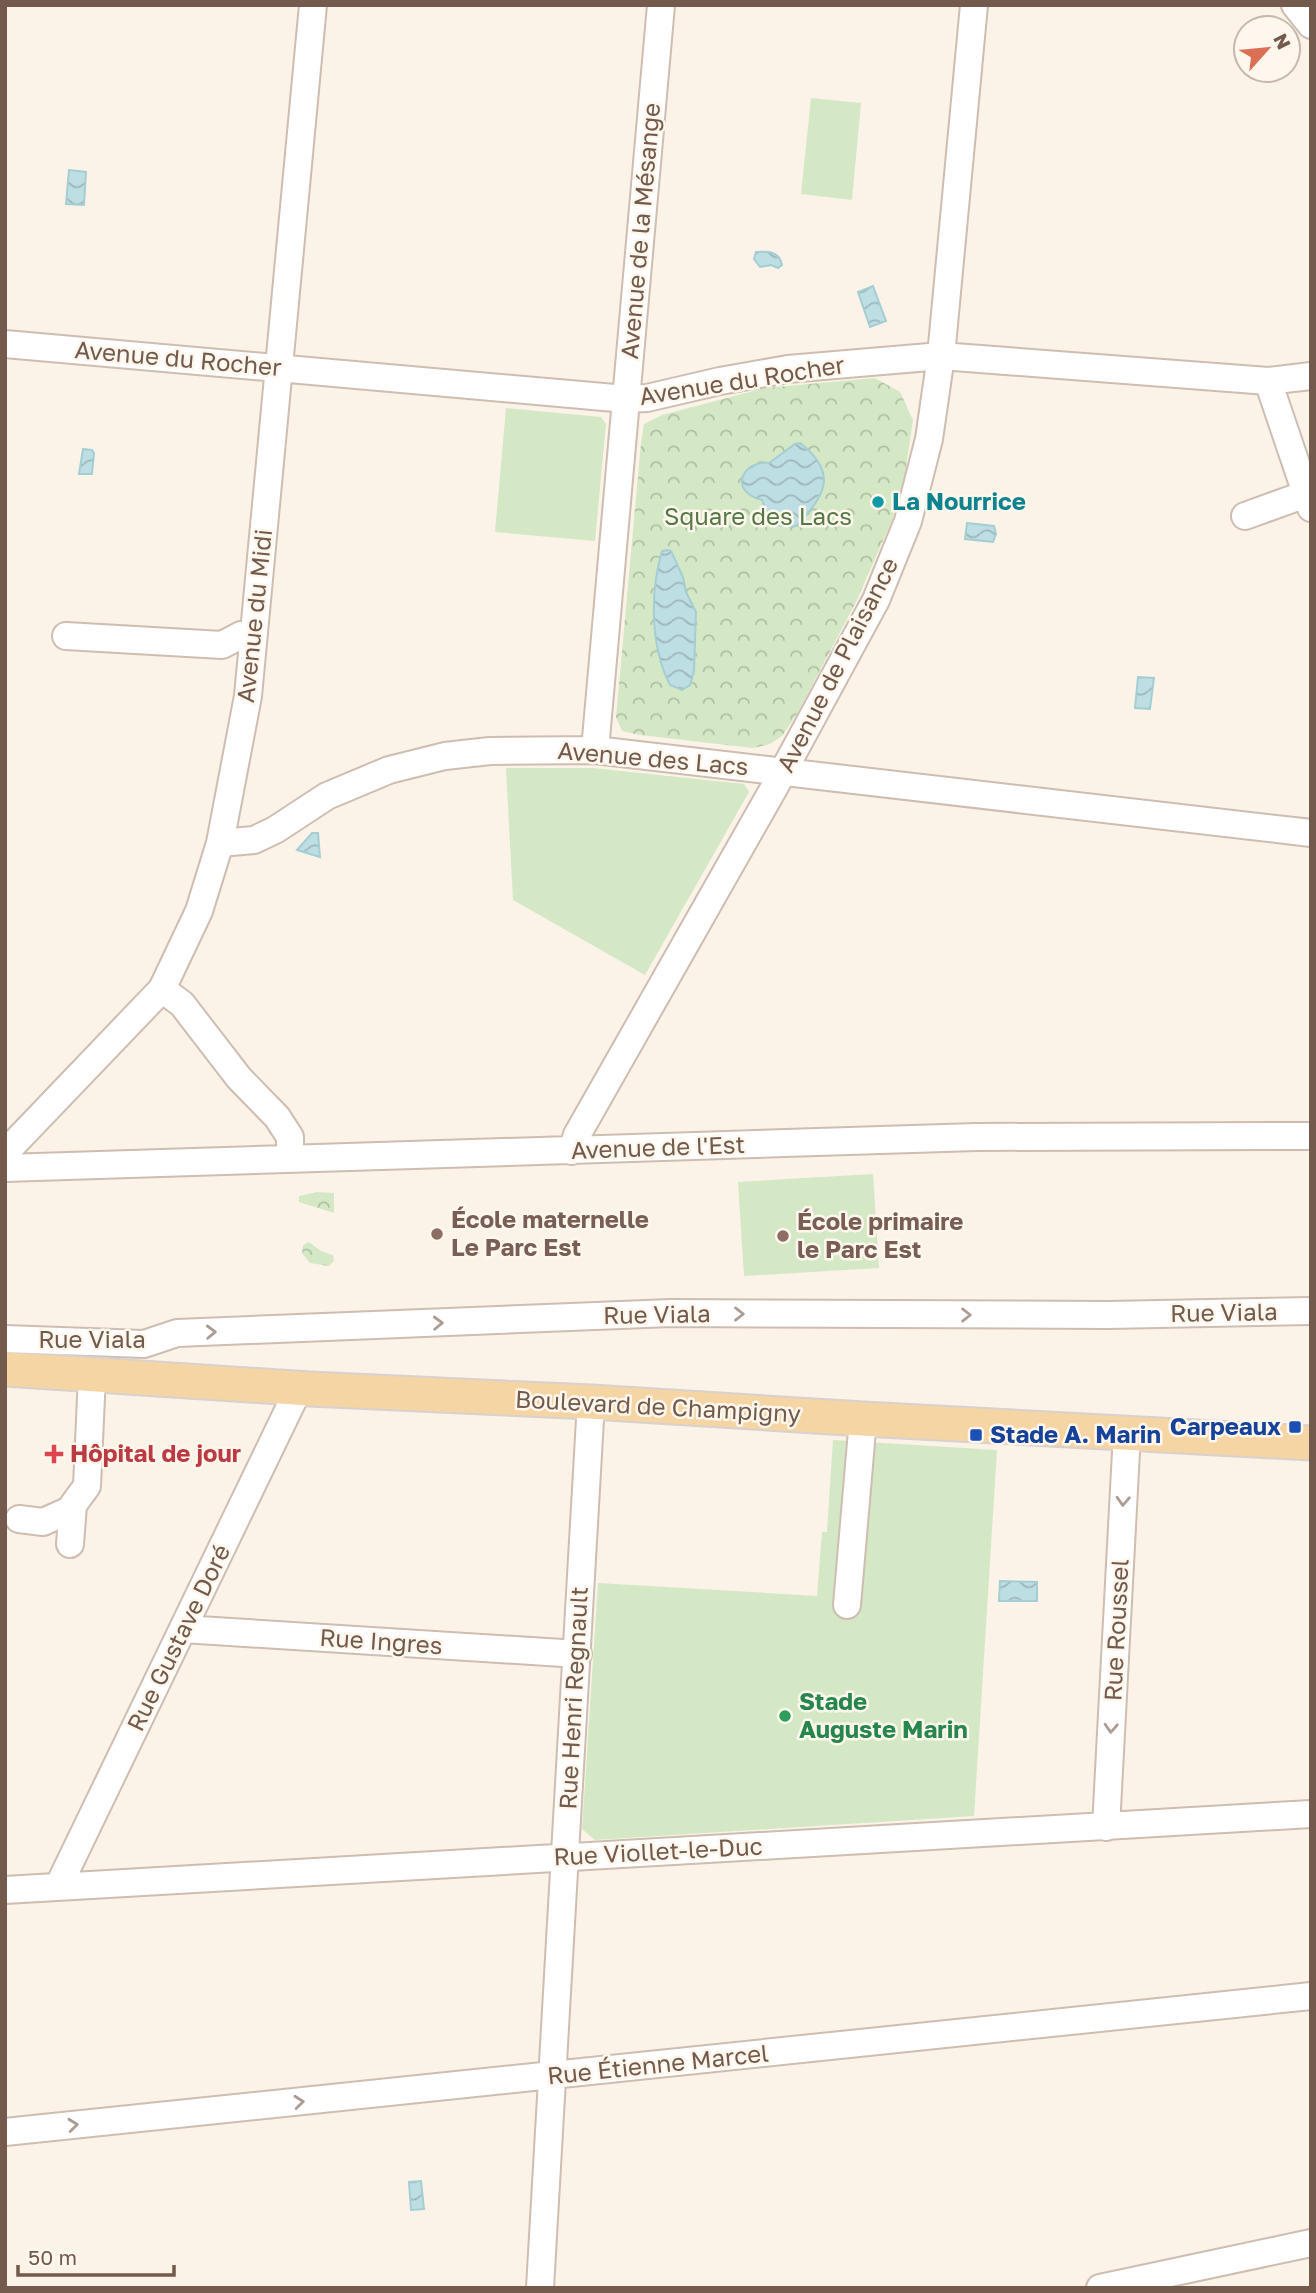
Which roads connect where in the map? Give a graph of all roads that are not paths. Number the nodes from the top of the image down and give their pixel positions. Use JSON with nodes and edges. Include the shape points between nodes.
{"nodes":[{"id":1,"x":313,"y":5,"type":"edge"},
{"id":2,"x":661,"y":5,"type":"edge"},
{"id":3,"x":974,"y":5,"type":"edge"},
{"id":4,"x":1295,"y":5,"type":"edge"},
{"id":5,"x":1311,"y":25,"type":"edge"},
{"id":6,"x":5,"y":344,"type":"edge"},
{"id":7,"x":941,"y":356,"type":"junction"},
{"id":8,"x":280,"y":369,"type":"junction"},
{"id":9,"x":1311,"y":376,"type":"edge"},
{"id":10,"x":1268,"y":381,"type":"junction"},
{"id":11,"x":626,"y":399,"type":"junction"},
{"id":12,"x":1309,"y":501,"type":"edge"},
{"id":13,"x":1245,"y":516,"type":"dead end"},
{"id":14,"x":254,"y":634,"type":"junction"},
{"id":15,"x":66,"y":636,"type":"dead end"},
{"id":16,"x":595,"y":750,"type":"junction"},
{"id":17,"x":783,"y":771,"type":"junction"},
{"id":18,"x":1311,"y":833,"type":"edge"},
{"id":19,"x":220,"y":843,"type":"junction"},
{"id":20,"x":162,"y":989,"type":"junction"},
{"id":21,"x":1311,"y":1136,"type":"edge"},
{"id":22,"x":572,"y":1151,"type":"junction"},
{"id":23,"x":5,"y":1153,"type":"edge"},
{"id":24,"x":290,"y":1159,"type":"junction"},
{"id":25,"x":5,"y":1168,"type":"edge"},
{"id":26,"x":1311,"y":1311,"type":"edge"},
{"id":27,"x":5,"y":1339,"type":"edge"},
{"id":28,"x":144,"y":1344,"type":"junction"},
{"id":29,"x":5,"y":1369,"type":"edge"},
{"id":30,"x":92,"y":1375,"type":"junction"},
{"id":31,"x":143,"y":1377,"type":"junction"},
{"id":32,"x":299,"y":1388,"type":"junction"},
{"id":33,"x":591,"y":1402,"type":"junction"},
{"id":34,"x":863,"y":1419,"type":"junction"},
{"id":35,"x":1127,"y":1433,"type":"junction"},
{"id":36,"x":1311,"y":1443,"type":"edge"},
{"id":37,"x":72,"y":1509,"type":"junction"},
{"id":38,"x":19,"y":1519,"type":"dead end"},
{"id":39,"x":70,"y":1544,"type":"dead end"},
{"id":40,"x":847,"y":1605,"type":"dead end"},
{"id":41,"x":183,"y":1629,"type":"junction"},
{"id":42,"x":578,"y":1654,"type":"junction"},
{"id":43,"x":1311,"y":1814,"type":"edge"},
{"id":44,"x":1106,"y":1827,"type":"junction"},
{"id":45,"x":564,"y":1857,"type":"junction"},
{"id":46,"x":58,"y":1887,"type":"junction"},
{"id":47,"x":5,"y":1890,"type":"edge"},
{"id":48,"x":1311,"y":1996,"type":"edge"},
{"id":49,"x":550,"y":2077,"type":"junction"},
{"id":50,"x":5,"y":2132,"type":"edge"},
{"id":51,"x":1311,"y":2243,"type":"edge"},
{"id":52,"x":540,"y":2288,"type":"edge"},
{"id":53,"x":1100,"y":2288,"type":"edge"}],
"edges":[{"from":1,"to":8,"type":"street","name":"Avenue du Midi"},
{"from":2,"to":11,"type":"street","name":"Avenue de la Mésange"},
{"from":3,"to":7,"type":"street","name":"Avenue de Plaisance"},
{"from":4,"to":5,"type":"street"},
{"from":6,"to":8,"type":"street","name":"Avenue du Rocher"},
{"from":7,"to":10,"type":"street","name":"Avenue du Rocher"},
{"from":7,"to":11,"type":"street","name":"Avenue du Rocher","via":[[788,369]]},
{"from":7,"to":17,"type":"street","name":"Avenue de Plaisance","via":[[929,439],[908,521],[876,600]]},
{"from":8,"to":11,"type":"street","name":"Avenue du Rocher"},
{"from":8,"to":14,"type":"street","name":"Avenue du Midi"},
{"from":9,"to":10,"type":"street","name":"Avenue du Rocher"},
{"from":10,"to":12,"type":"street"},
{"from":11,"to":16,"type":"street","name":"Avenue de la Mésange"},
{"from":12,"to":13,"type":"street"},
{"from":14,"to":15,"type":"street","via":[[222,645]]},
{"from":14,"to":19,"type":"street","name":"Avenue du Midi","via":[[248,696]]},
{"from":16,"to":17,"type":"street","name":"Avenue des Lacs"},
{"from":16,"to":19,"type":"street","name":"Avenue des Lacs","via":[[490,751],[389,769],[327,796],[254,841]]},
{"from":17,"to":18,"type":"street","name":"Avenue des Lacs"},
{"from":17,"to":22,"type":"street","name":"Avenue de Plaisance","via":[[576,1135]]},
{"from":19,"to":20,"type":"street","name":"Avenue du Midi","via":[[199,911]]},
{"from":20,"to":23,"type":"street","name":"Avenue du Midi"},
{"from":20,"to":24,"type":"street","via":[[182,1004],[239,1078],[277,1117],[290,1137]]},
{"from":21,"to":22,"type":"street","name":"Avenue de l'Est","via":[[976,1137]]},
{"from":22,"to":24,"type":"street","name":"Avenue de l'Est"},
{"from":24,"to":25,"type":"street","name":"Avenue de l'Est"},
{"from":28,"to":26,"type":"street","name":"Rue Viala","one_way":true,"via":[[177,1333],[671,1313]]},
{"from":27,"to":28,"type":"street","name":"Rue Viala"},
{"from":28,"to":31,"type":"street"},
{"from":29,"to":30,"type":"main road","name":"Boulevard de Champigny"},
{"from":30,"to":31,"type":"main road","name":"Boulevard de Champigny"},
{"from":30,"to":37,"type":"street","via":[[87,1486]]},
{"from":31,"to":32,"type":"main road","name":"Boulevard de Champigny"},
{"from":32,"to":33,"type":"main road","name":"Boulevard de Champigny"},
{"from":32,"to":41,"type":"street","name":"Rue Gustave Doré"},
{"from":33,"to":34,"type":"main road","name":"Boulevard de Champigny"},
{"from":33,"to":42,"type":"street","name":"Rue Henri Regnault"},
{"from":34,"to":35,"type":"main road","name":"Boulevard de Champigny"},
{"from":34,"to":40,"type":"street"},
{"from":35,"to":36,"type":"main road","name":"Boulevard de Champigny"},
{"from":35,"to":44,"type":"street","name":"Rue Roussel","one_way":true},
{"from":37,"to":38,"type":"street","via":[[43,1522]]},
{"from":37,"to":39,"type":"street"},
{"from":41,"to":42,"type":"street","name":"Rue Ingres"},
{"from":41,"to":46,"type":"street","name":"Rue Gustave Doré"},
{"from":42,"to":45,"type":"street","name":"Rue Henri Regnault"},
{"from":43,"to":44,"type":"street","name":"Rue Viollet-le-Duc"},
{"from":44,"to":45,"type":"street","name":"Rue Viollet-le-Duc"},
{"from":45,"to":46,"type":"street","name":"Rue Viollet-le-Duc"},
{"from":45,"to":49,"type":"street","name":"Rue Henri Regnault"},
{"from":46,"to":47,"type":"street","name":"Rue Viollet-le-Duc"},
{"from":48,"to":49,"type":"street","name":"Rue Étienne Marcel"},
{"from":50,"to":49,"type":"street","name":"Rue Étienne Marcel","one_way":true},
{"from":49,"to":52,"type":"street","name":"Rue Henri Regnault"},
{"from":51,"to":53,"type":"street"}]}
